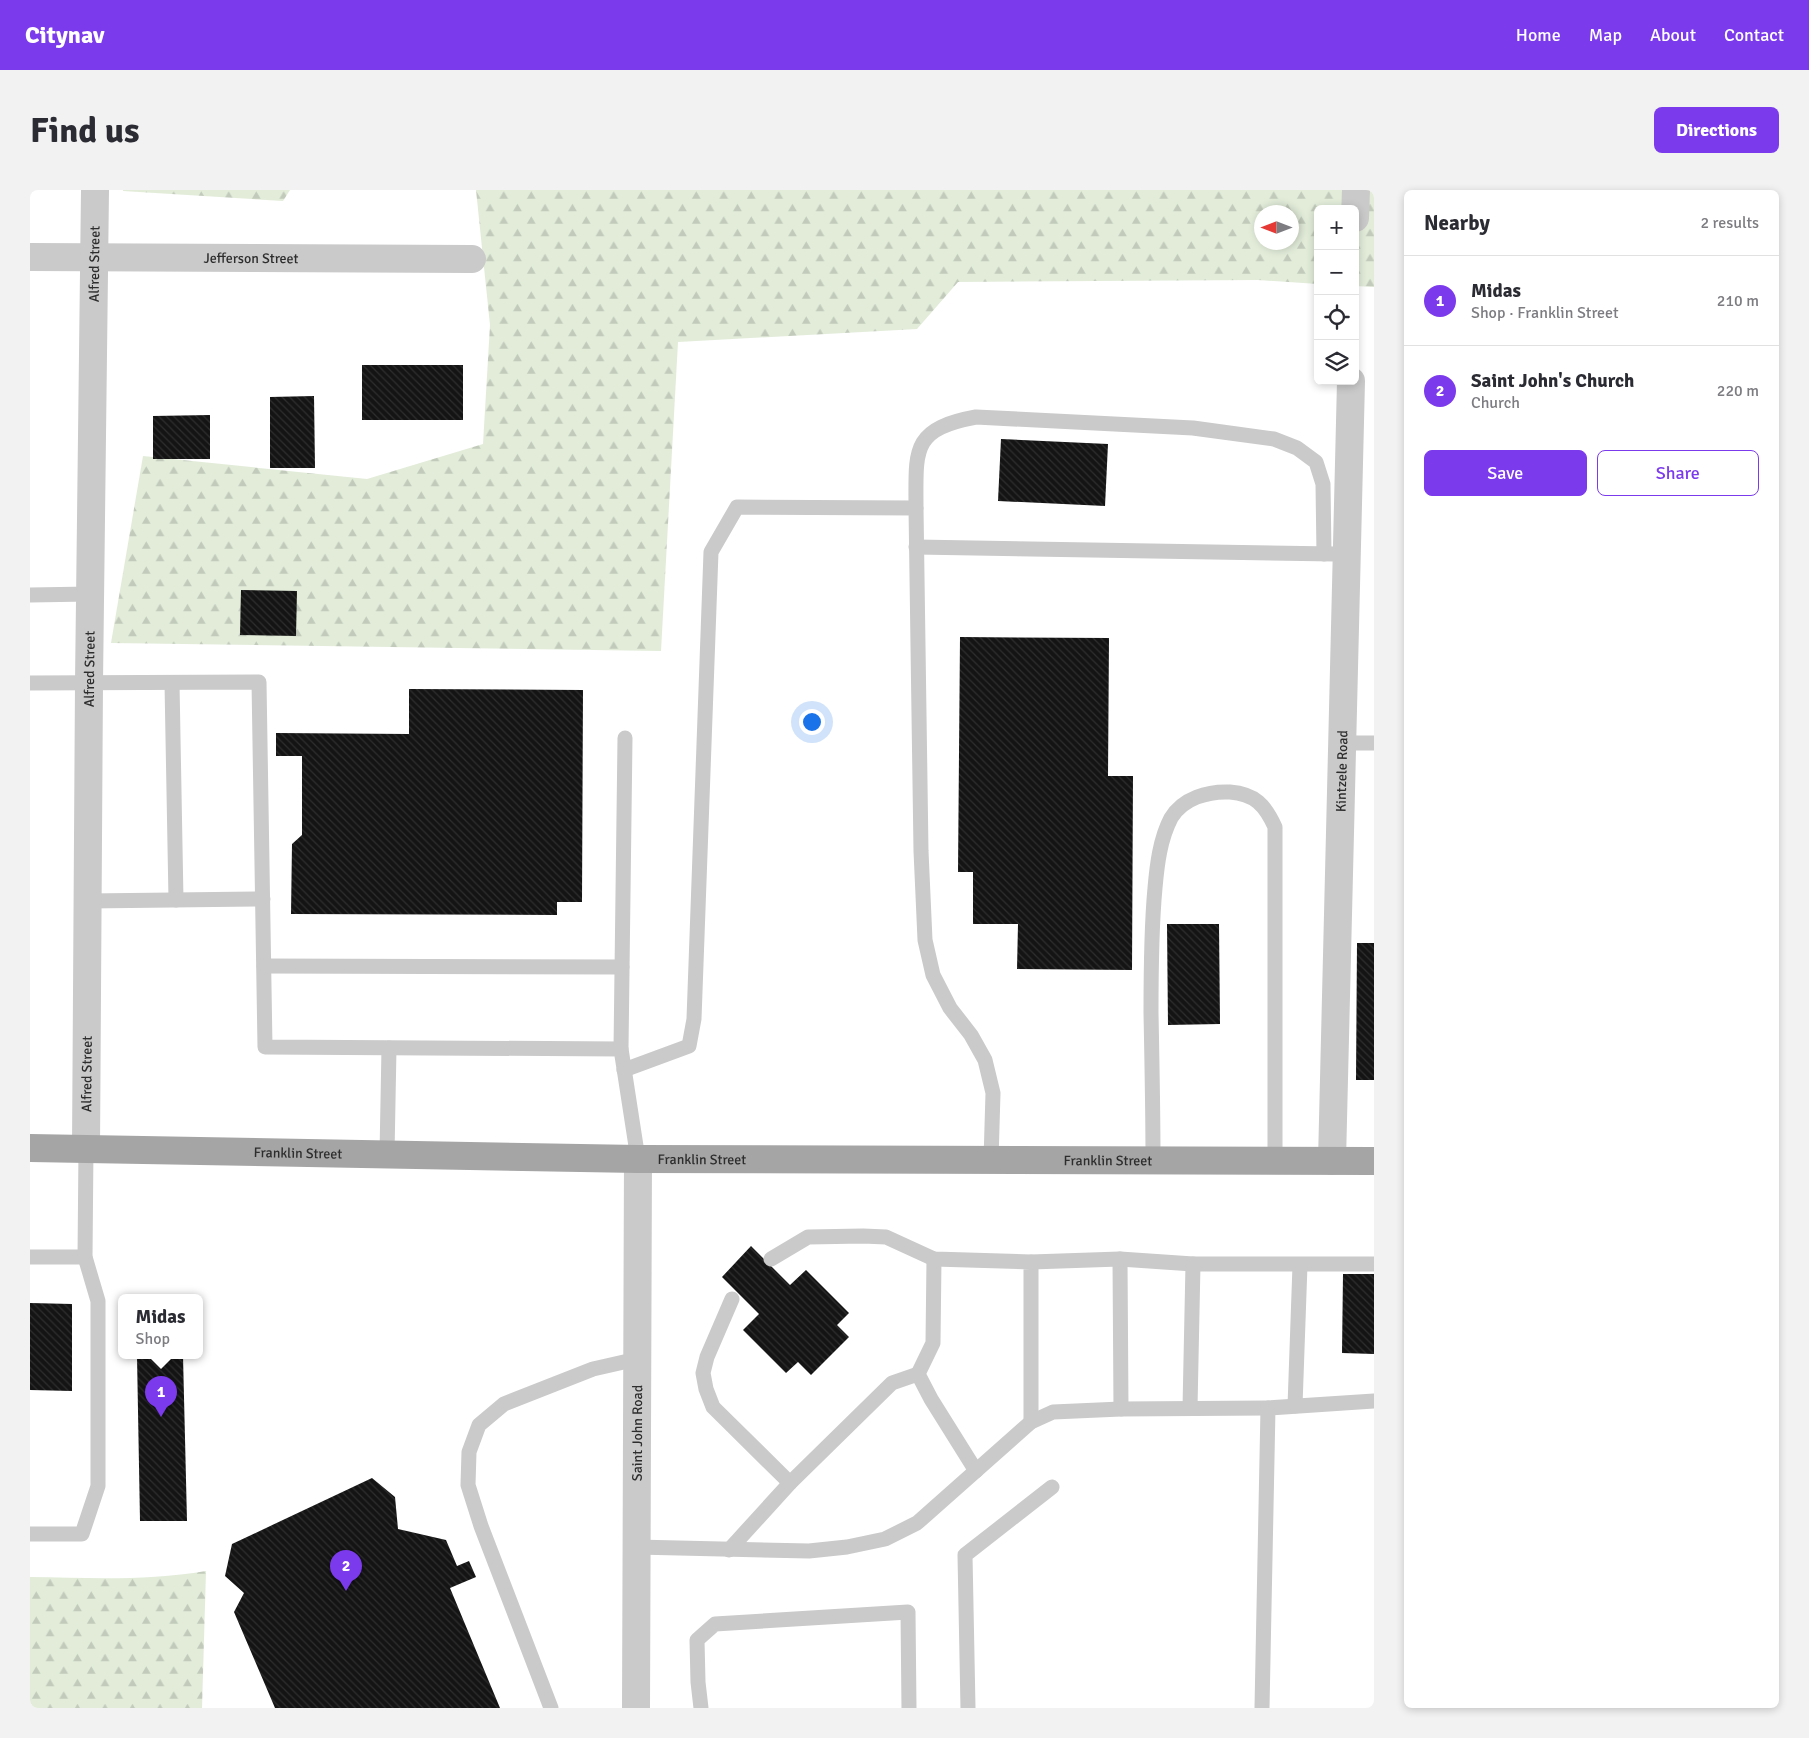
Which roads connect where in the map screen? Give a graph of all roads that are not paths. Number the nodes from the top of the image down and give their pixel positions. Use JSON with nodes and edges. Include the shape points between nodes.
{"nodes":[{"id":1,"x":95,"y":190,"type":"edge"},
{"id":2,"x":1356,"y":190,"type":"edge"},
{"id":3,"x":1355,"y":205,"type":"edge"},
{"id":4,"x":30,"y":257,"type":"edge"},
{"id":5,"x":94,"y":257,"type":"junction"},
{"id":6,"x":472,"y":259,"type":"dead end"},
{"id":7,"x":1351,"y":385,"type":"edge"},
{"id":8,"x":916,"y":508,"type":"junction"},
{"id":9,"x":916,"y":547,"type":"junction"},
{"id":10,"x":1336,"y":554,"type":"junction"},
{"id":11,"x":90,"y":594,"type":"junction"},
{"id":12,"x":30,"y":595,"type":"edge"},
{"id":13,"x":30,"y":683,"type":"edge"},
{"id":14,"x":89,"y":683,"type":"junction"},
{"id":15,"x":172,"y":683,"type":"junction"},
{"id":16,"x":624,"y":738,"type":"dead end"},
{"id":17,"x":1374,"y":743,"type":"edge"},
{"id":18,"x":1342,"y":744,"type":"junction"},
{"id":19,"x":263,"y":899,"type":"junction"},
{"id":20,"x":176,"y":900,"type":"junction"},
{"id":21,"x":88,"y":901,"type":"junction"},
{"id":22,"x":264,"y":966,"type":"junction"},
{"id":23,"x":622,"y":968,"type":"junction"},
{"id":24,"x":389,"y":1048,"type":"junction"},
{"id":25,"x":621,"y":1049,"type":"junction"},
{"id":26,"x":624,"y":1070,"type":"junction"},
{"id":27,"x":30,"y":1148,"type":"edge"},
{"id":28,"x":86,"y":1148,"type":"junction"},
{"id":29,"x":387,"y":1154,"type":"junction"},
{"id":30,"x":638,"y":1159,"type":"junction"},
{"id":31,"x":991,"y":1160,"type":"junction"},
{"id":32,"x":1154,"y":1160,"type":"junction"},
{"id":33,"x":1275,"y":1161,"type":"junction"},
{"id":34,"x":1332,"y":1161,"type":"junction"},
{"id":35,"x":1374,"y":1161,"type":"edge"},
{"id":36,"x":30,"y":1257,"type":"edge"},
{"id":37,"x":85,"y":1257,"type":"junction"},
{"id":38,"x":1120,"y":1259,"type":"junction"},
{"id":39,"x":771,"y":1260,"type":"dead end"},
{"id":40,"x":934,"y":1260,"type":"junction"},
{"id":41,"x":1031,"y":1262,"type":"junction"},
{"id":42,"x":1193,"y":1264,"type":"junction"},
{"id":43,"x":1374,"y":1264,"type":"edge"},
{"id":44,"x":1300,"y":1265,"type":"junction"},
{"id":45,"x":732,"y":1298,"type":"dead end"},
{"id":46,"x":637,"y":1359,"type":"junction"},
{"id":47,"x":918,"y":1374,"type":"junction"},
{"id":48,"x":1374,"y":1401,"type":"edge"},
{"id":49,"x":1295,"y":1406,"type":"junction"},
{"id":50,"x":1190,"y":1408,"type":"junction"},
{"id":51,"x":1268,"y":1408,"type":"junction"},
{"id":52,"x":1121,"y":1409,"type":"junction"},
{"id":53,"x":1031,"y":1422,"type":"junction"},
{"id":54,"x":976,"y":1471,"type":"junction"},
{"id":55,"x":790,"y":1483,"type":"junction"},
{"id":56,"x":1052,"y":1487,"type":"dead end"},
{"id":57,"x":30,"y":1534,"type":"edge"},
{"id":58,"x":636,"y":1547,"type":"junction"},
{"id":59,"x":729,"y":1550,"type":"junction"},
{"id":60,"x":551,"y":1708,"type":"edge"},
{"id":61,"x":636,"y":1708,"type":"edge"},
{"id":62,"x":701,"y":1708,"type":"edge"},
{"id":63,"x":909,"y":1708,"type":"edge"},
{"id":64,"x":968,"y":1708,"type":"edge"},
{"id":65,"x":1262,"y":1708,"type":"edge"}],
"edges":[{"from":1,"to":5,"type":"street","name":"Alfred Street"},
{"from":2,"to":3,"type":"street"},
{"from":4,"to":5,"type":"street","name":"Jefferson Street"},
{"from":5,"to":6,"type":"street","name":"Jefferson Street"},
{"from":5,"to":11,"type":"street","name":"Alfred Street"},
{"from":7,"to":10,"type":"street","name":"Kintzele Road"},
{"from":8,"to":9,"type":"lane"},
{"from":8,"to":10,"type":"lane","via":[[916,464],[921,444],[934,430],[952,421],[976,416],[1192,428],[1274,440],[1297,448],[1316,462]]},
{"from":8,"to":26,"type":"lane","via":[[737,508],[711,552],[694,1019],[689,1046]]},
{"from":9,"to":10,"type":"lane"},
{"from":9,"to":31,"type":"lane","via":[[925,940],[933,975],[950,1008],[985,1060],[992,1093]]},
{"from":10,"to":18,"type":"street","name":"Kintzele Road"},
{"from":11,"to":12,"type":"lane"},
{"from":11,"to":14,"type":"street","name":"Alfred Street"},
{"from":13,"to":14,"type":"lane"},
{"from":14,"to":15,"type":"lane"},
{"from":14,"to":21,"type":"street","name":"Alfred Street"},
{"from":15,"to":19,"type":"lane","via":[[259,682]]},
{"from":15,"to":20,"type":"lane"},
{"from":16,"to":23,"type":"lane"},
{"from":17,"to":18,"type":"lane"},
{"from":18,"to":34,"type":"street","name":"Kintzele Road"},
{"from":19,"to":20,"type":"lane"},
{"from":19,"to":22,"type":"lane"},
{"from":20,"to":21,"type":"lane"},
{"from":21,"to":28,"type":"street","name":"Alfred Street"},
{"from":22,"to":23,"type":"lane"},
{"from":22,"to":24,"type":"lane","via":[[265,1047]]},
{"from":23,"to":25,"type":"lane"},
{"from":24,"to":25,"type":"lane"},
{"from":24,"to":29,"type":"lane"},
{"from":25,"to":26,"type":"lane"},
{"from":26,"to":30,"type":"lane"},
{"from":27,"to":28,"type":"main road","name":"Franklin Street"},
{"from":28,"to":29,"type":"main road","name":"Franklin Street"},
{"from":28,"to":37,"type":"lane"},
{"from":29,"to":30,"type":"main road","name":"Franklin Street"},
{"from":30,"to":31,"type":"main road","name":"Franklin Street"},
{"from":30,"to":46,"type":"street","name":"Saint John Road"},
{"from":31,"to":32,"type":"main road","name":"Franklin Street"},
{"from":32,"to":33,"type":"main road","name":"Franklin Street"},
{"from":32,"to":33,"type":"lane","via":[[1150,948],[1157,866],[1172,817],[1197,796],[1217,792],[1238,793],[1255,799],[1267,810],[1275,826]]},
{"from":33,"to":34,"type":"main road","name":"Franklin Street"},
{"from":34,"to":35,"type":"main road","name":"Franklin Street"},
{"from":36,"to":37,"type":"lane"},
{"from":37,"to":57,"type":"lane","via":[[98,1301],[98,1486],[82,1534]]},
{"from":38,"to":41,"type":"lane"},
{"from":38,"to":42,"type":"lane"},
{"from":38,"to":52,"type":"lane"},
{"from":39,"to":40,"type":"lane","via":[[808,1237],[863,1236],[886,1237]]},
{"from":40,"to":41,"type":"lane"},
{"from":40,"to":47,"type":"lane","via":[[933,1343]]},
{"from":41,"to":53,"type":"lane"},
{"from":42,"to":44,"type":"lane"},
{"from":42,"to":50,"type":"lane"},
{"from":43,"to":44,"type":"lane"},
{"from":44,"to":49,"type":"lane"},
{"from":45,"to":55,"type":"lane","via":[[707,1357],[703,1373],[706,1389],[713,1407]]},
{"from":46,"to":58,"type":"street","name":"Saint John Road"},
{"from":46,"to":60,"type":"lane","via":[[594,1369],[504,1404],[479,1425],[469,1452],[468,1485],[481,1526]]},
{"from":47,"to":54,"type":"lane"},
{"from":47,"to":55,"type":"lane","via":[[892,1383]]},
{"from":48,"to":49,"type":"lane"},
{"from":49,"to":51,"type":"lane"},
{"from":50,"to":51,"type":"lane"},
{"from":50,"to":52,"type":"lane"},
{"from":51,"to":65,"type":"lane"},
{"from":52,"to":53,"type":"lane","via":[[1053,1412]]},
{"from":53,"to":54,"type":"lane"},
{"from":54,"to":59,"type":"lane","via":[[917,1522],[885,1539],[808,1552]]},
{"from":55,"to":59,"type":"lane"},
{"from":56,"to":64,"type":"lane","via":[[965,1555]]},
{"from":58,"to":59,"type":"lane"},
{"from":58,"to":61,"type":"street","name":"Saint John Road"},
{"from":62,"to":63,"type":"lane","via":[[697,1640],[715,1624],[908,1612]]}]}
